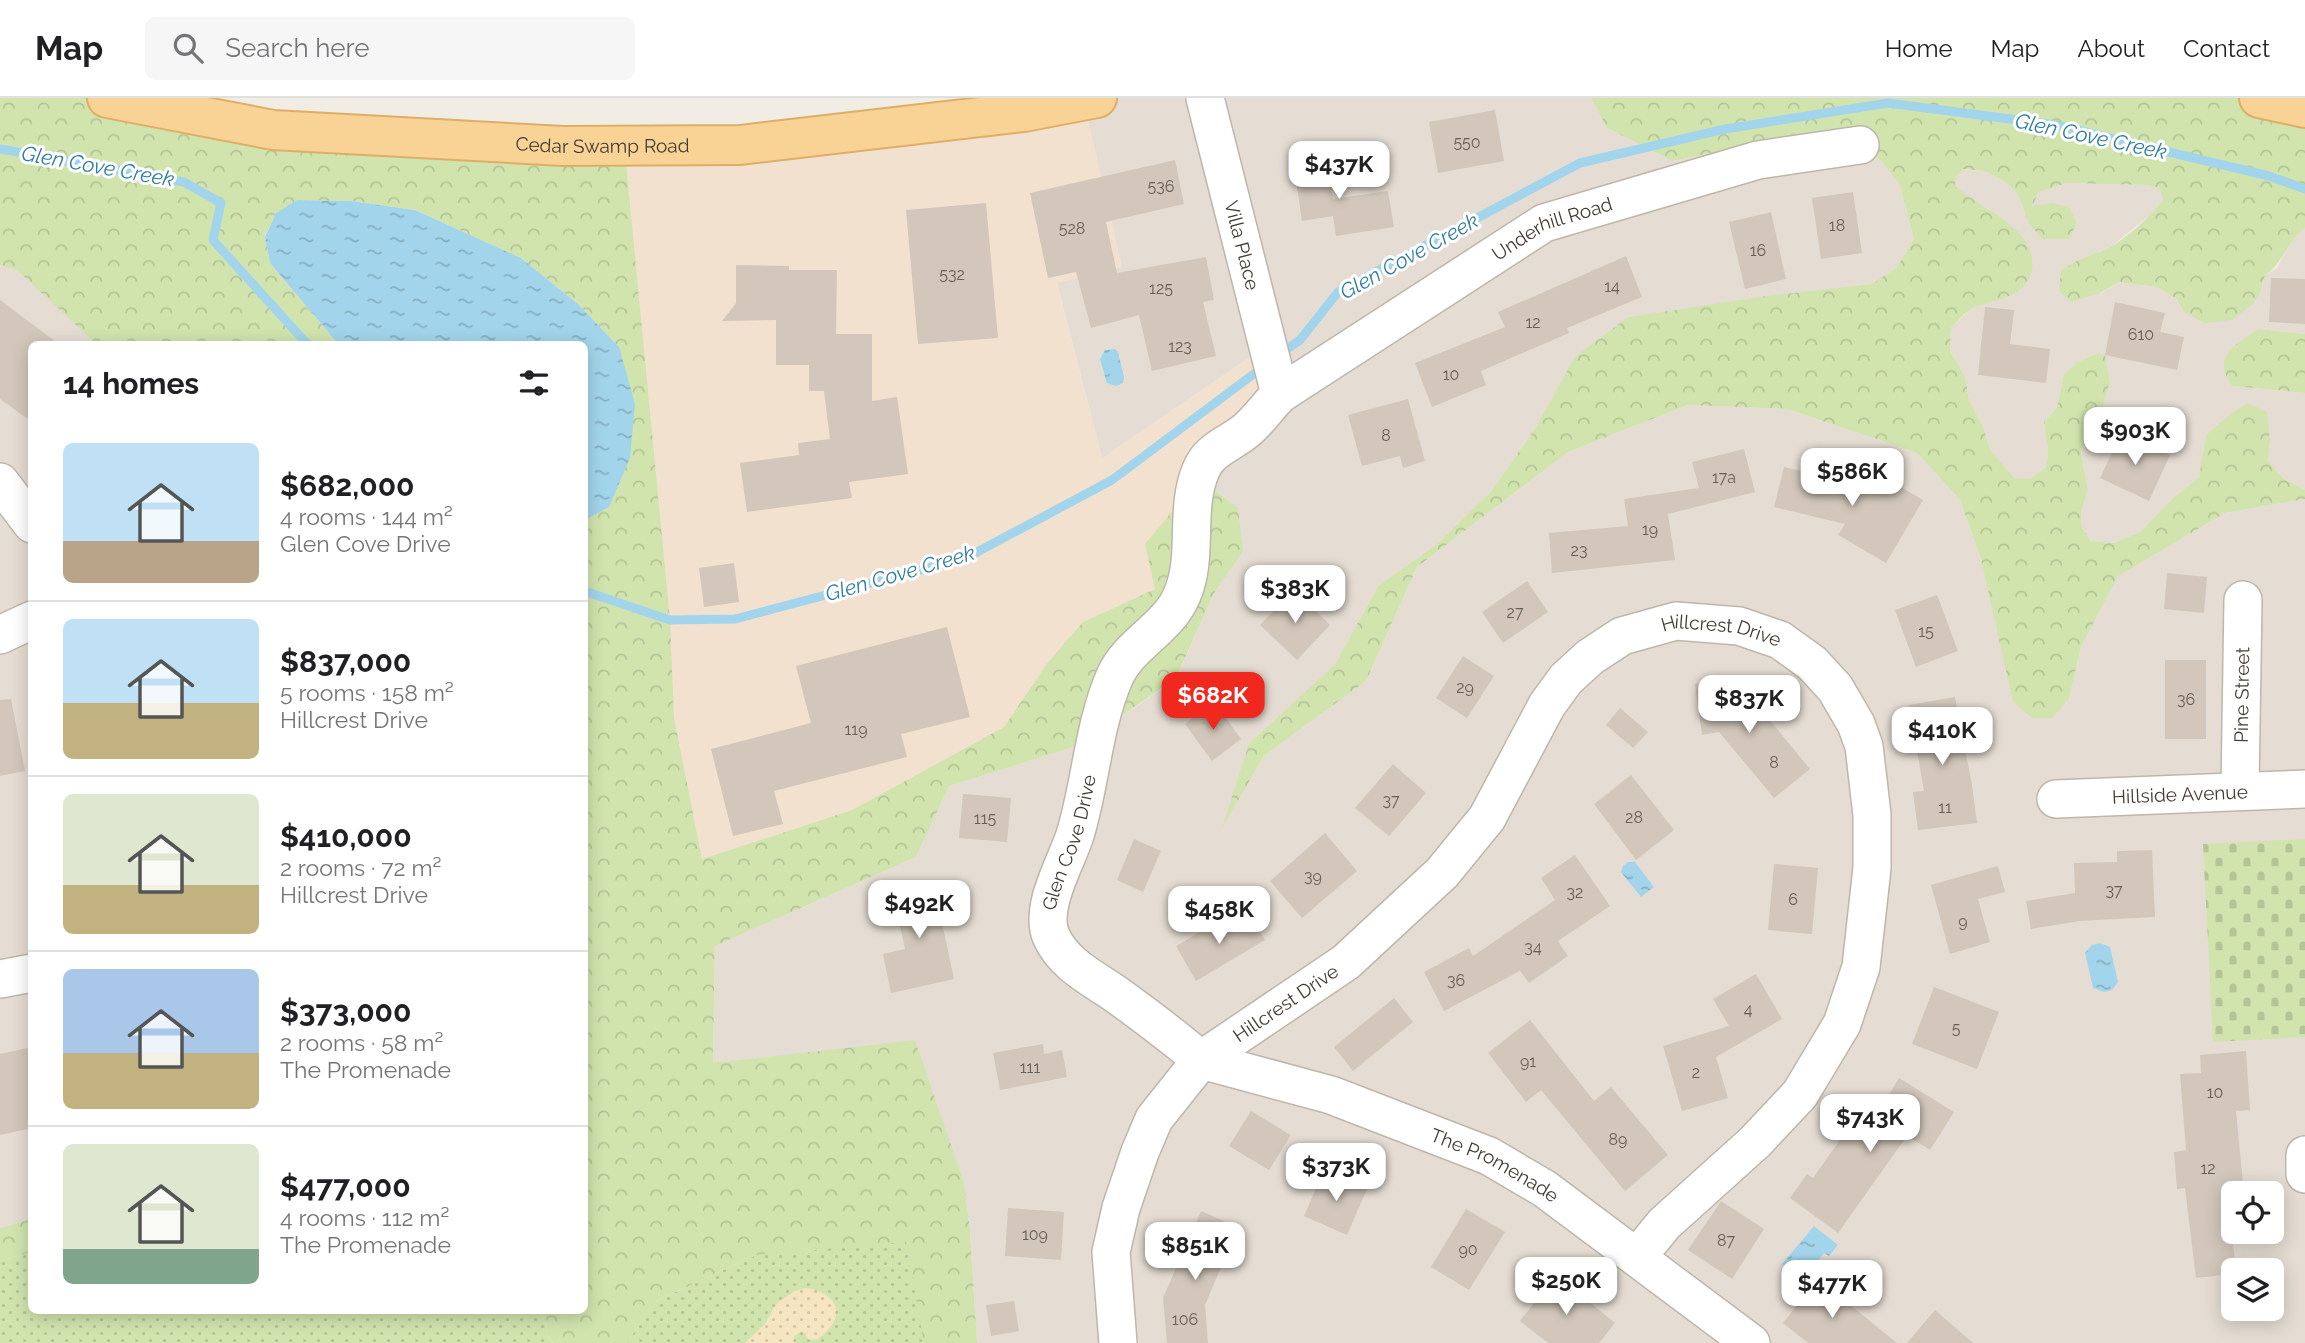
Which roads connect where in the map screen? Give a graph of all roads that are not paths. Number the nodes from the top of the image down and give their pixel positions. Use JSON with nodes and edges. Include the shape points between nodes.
{"nodes":[{"id":1,"x":107,"y":98,"type":"edge"},
{"id":2,"x":1097,"y":98,"type":"edge"},
{"id":3,"x":1205,"y":98,"type":"edge"},
{"id":4,"x":2259,"y":98,"type":"edge"},
{"id":5,"x":2305,"y":108,"type":"edge"},
{"id":6,"x":1860,"y":145,"type":"dead end"},
{"id":7,"x":1278,"y":387,"type":"junction"},
{"id":8,"x":0,"y":482,"type":"edge"},
{"id":9,"x":28,"y":519,"type":"edge"},
{"id":10,"x":2243,"y":600,"type":"dead end"},
{"id":11,"x":28,"y":622,"type":"edge"},
{"id":12,"x":0,"y":635,"type":"edge"},
{"id":13,"x":2240,"y":789,"type":"junction"},
{"id":14,"x":2305,"y":789,"type":"edge"},
{"id":15,"x":2056,"y":799,"type":"dead end"},
{"id":16,"x":28,"y":974,"type":"edge"},
{"id":17,"x":0,"y":979,"type":"edge"},
{"id":18,"x":1201,"y":1060,"type":"junction"},
{"id":19,"x":2305,"y":1155,"type":"edge"},
{"id":20,"x":2305,"y":1174,"type":"edge"},
{"id":21,"x":1637,"y":1256,"type":"junction"},
{"id":22,"x":1118,"y":1343,"type":"edge"},
{"id":23,"x":1752,"y":1343,"type":"edge"}],
"edges":[{"from":1,"to":2,"type":"main road","name":"Cedar Swamp Road","via":[[273,130],[564,146],[740,145],[1024,112]]},
{"from":3,"to":7,"type":"street","name":"Villa Place"},
{"from":4,"to":5,"type":"main road"},
{"from":6,"to":7,"type":"street","name":"Underhill Road","via":[[1758,160],[1544,223]]},
{"from":7,"to":18,"type":"street","name":"Glen Cove Drive","via":[[1247,430],[1213,451],[1201,470],[1188,579],[1171,617],[1126,658],[1116,675],[1100,722],[1075,836],[1048,915],[1051,935],[1066,959]]},
{"from":8,"to":9,"type":"street"},
{"from":10,"to":13,"type":"street","name":"Pine Street"},
{"from":11,"to":12,"type":"street"},
{"from":13,"to":14,"type":"street","name":"Hillside Avenue"},
{"from":13,"to":15,"type":"street","name":"Hillside Avenue"},
{"from":16,"to":17,"type":"street"},
{"from":18,"to":21,"type":"street","name":"The Promenade","via":[[1331,1096],[1489,1156],[1545,1189]]},
{"from":18,"to":21,"type":"street","name":"Hillcrest Drive","via":[[1346,962],[1441,873],[1487,818],[1547,705],[1590,657],[1622,636],[1676,621],[1739,626],[1780,640],[1812,663],[1835,688],[1864,746],[1872,868],[1861,967],[1842,1024],[1800,1094],[1755,1142],[1664,1223]]},
{"from":18,"to":22,"type":"street","via":[[1154,1119],[1121,1208],[1111,1252]]},
{"from":19,"to":20,"type":"street"},
{"from":21,"to":23,"type":"street","name":"The Promenade"}]}
